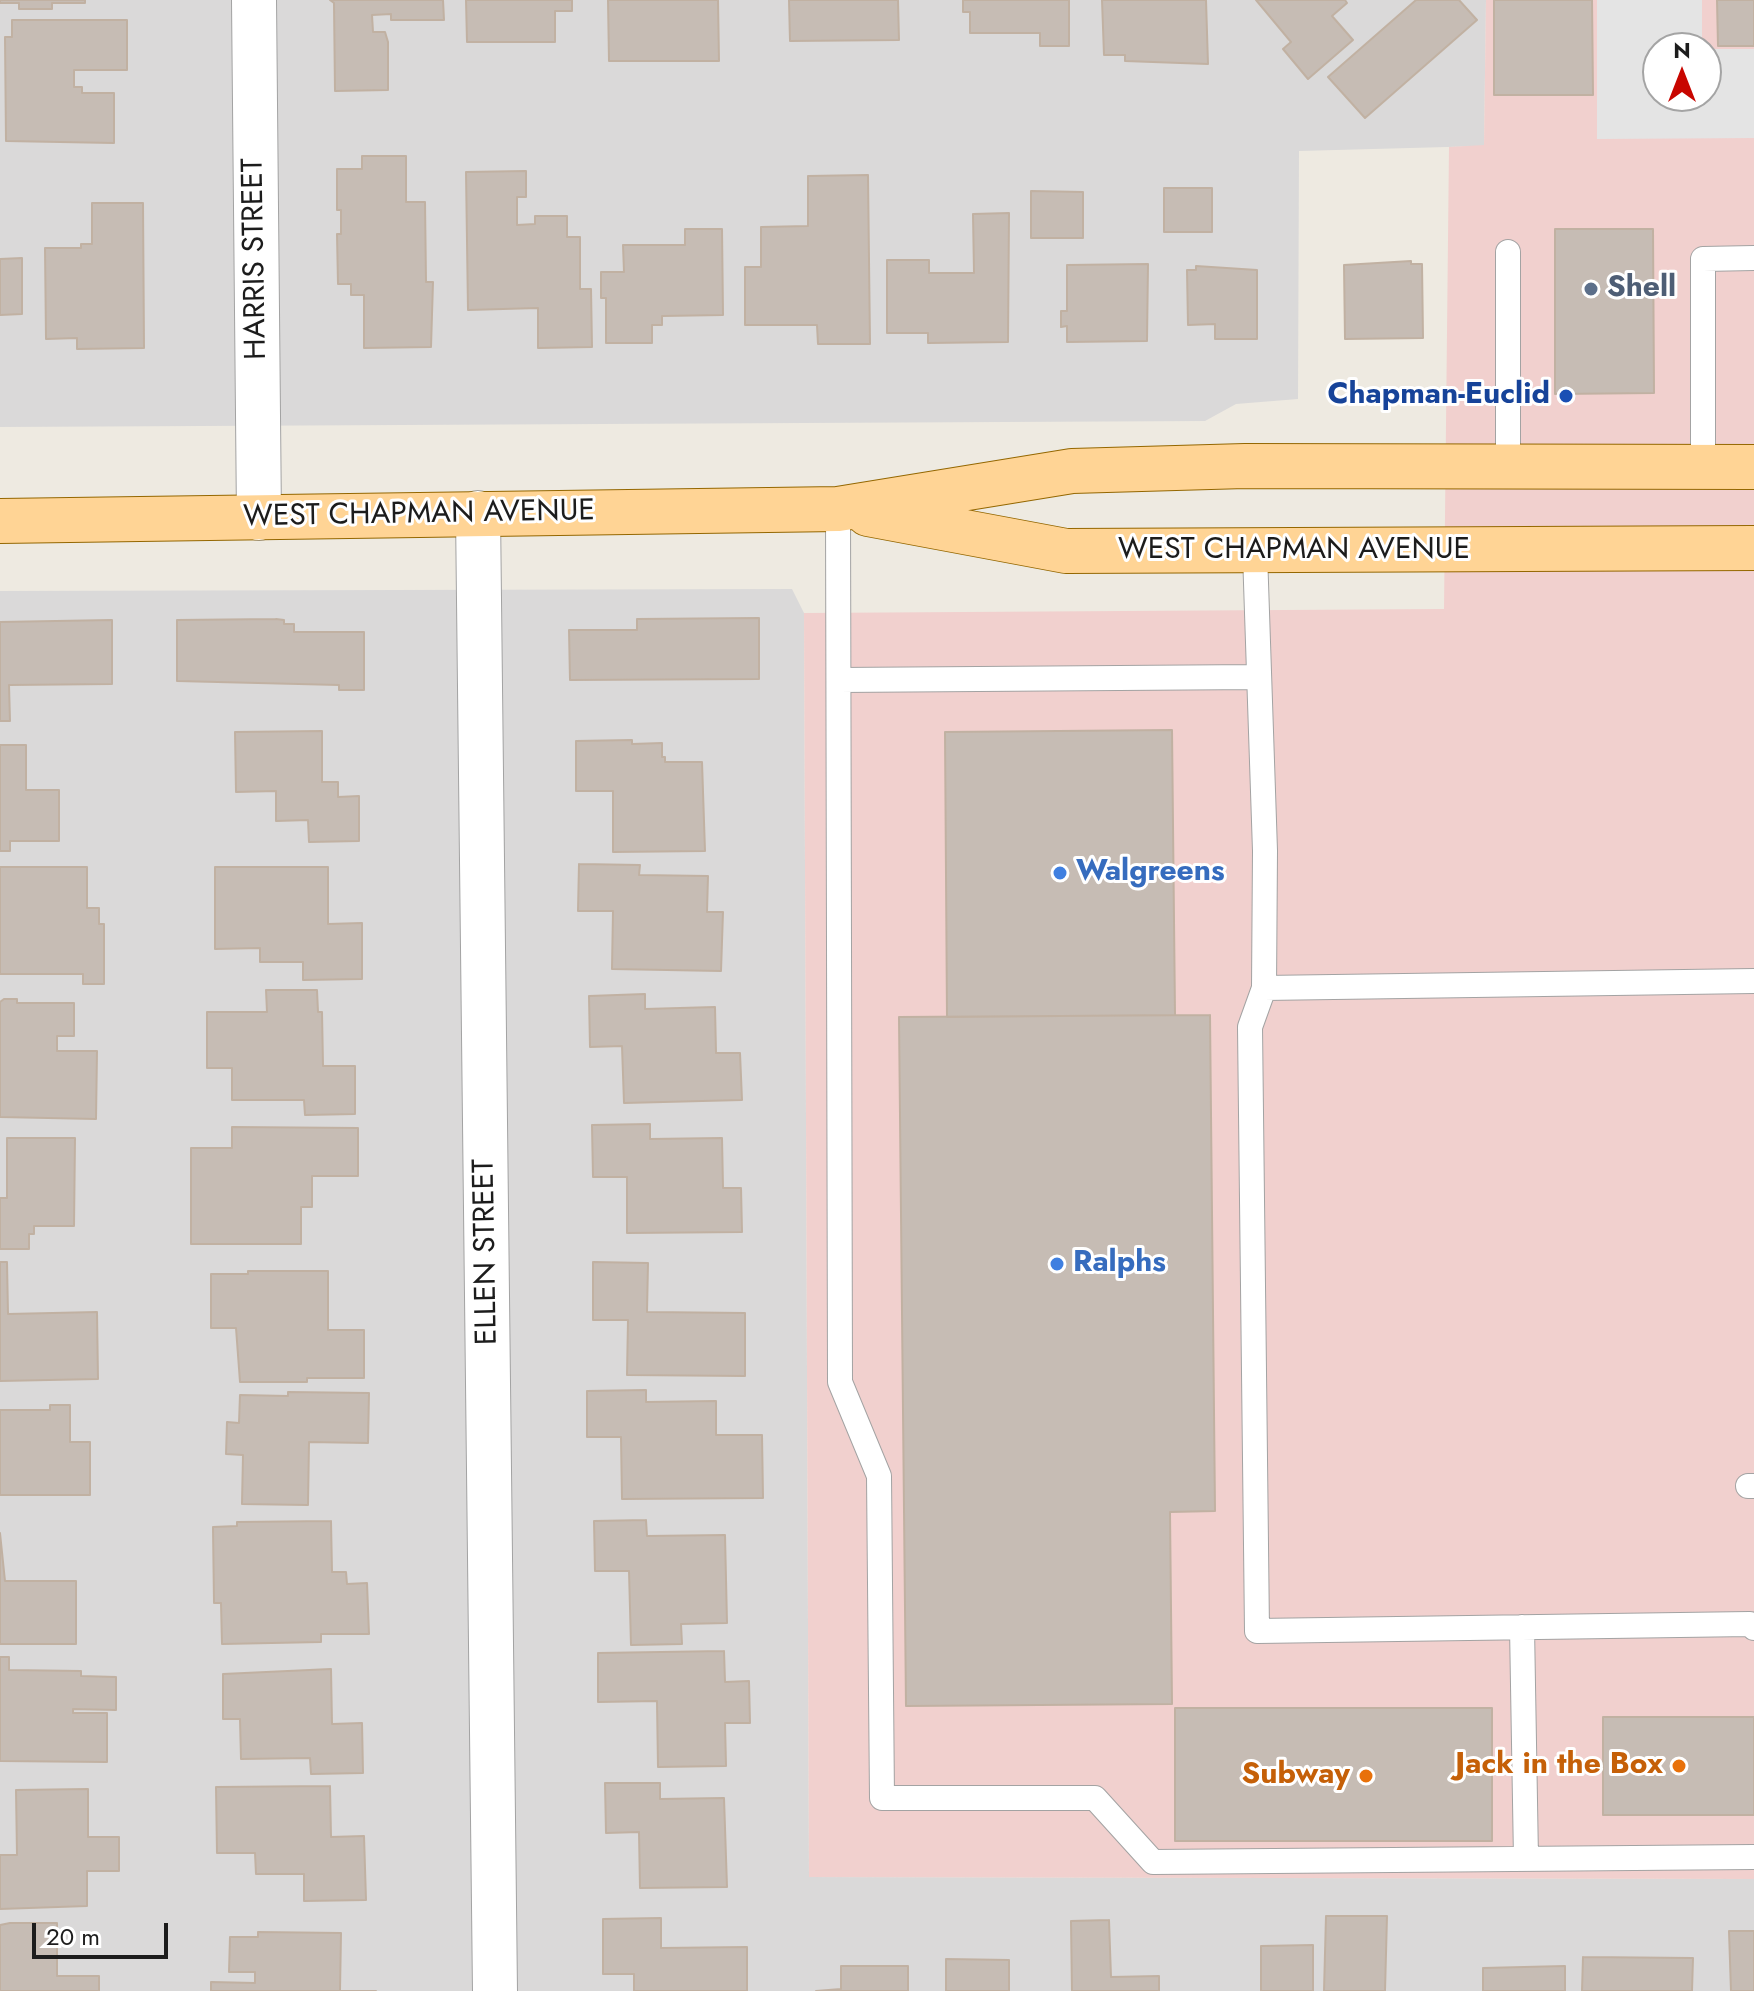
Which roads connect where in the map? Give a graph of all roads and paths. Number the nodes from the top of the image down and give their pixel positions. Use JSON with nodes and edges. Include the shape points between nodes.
{"nodes":[{"id":1,"x":254,"y":0,"type":"edge"},
{"id":2,"x":1508,"y":252,"type":"dead end"},
{"id":3,"x":1754,"y":258,"type":"edge"},
{"id":4,"x":1754,"y":467,"type":"edge"},
{"id":5,"x":1703,"y":468,"type":"junction"},
{"id":6,"x":1508,"y":469,"type":"junction"},
{"id":7,"x":838,"y":509,"type":"junction"},
{"id":8,"x":478,"y":513,"type":"junction"},
{"id":9,"x":259,"y":518,"type":"junction"},
{"id":10,"x":0,"y":521,"type":"edge"},
{"id":11,"x":1754,"y":548,"type":"edge"},
{"id":12,"x":1255,"y":553,"type":"junction"},
{"id":13,"x":1258,"y":677,"type":"junction"},
{"id":14,"x":839,"y":680,"type":"junction"},
{"id":15,"x":1754,"y":981,"type":"edge"},
{"id":16,"x":1264,"y":988,"type":"junction"},
{"id":17,"x":1522,"y":1627,"type":"junction"},
{"id":18,"x":1754,"y":1628,"type":"edge"},
{"id":19,"x":1754,"y":1857,"type":"edge"},
{"id":20,"x":1526,"y":1859,"type":"junction"},
{"id":21,"x":495,"y":1991,"type":"edge"}],
"edges":[{"from":1,"to":9,"type":"street","name":"HARRIS STREET"},
{"from":2,"to":6,"type":"lane"},
{"from":3,"to":5,"type":"lane","via":[[1703,259]]},
{"from":4,"to":5,"type":"main road","name":"WEST CHAPMAN AVENUE"},
{"from":5,"to":6,"type":"main road","name":"WEST CHAPMAN AVENUE"},
{"from":6,"to":7,"type":"main road","name":"WEST CHAPMAN AVENUE","via":[[1245,466],[1072,471]]},
{"from":7,"to":8,"type":"main road","name":"WEST CHAPMAN AVENUE"},
{"from":7,"to":12,"type":"main road","name":"WEST CHAPMAN AVENUE","via":[[1066,551]]},
{"from":7,"to":14,"type":"lane"},
{"from":8,"to":9,"type":"main road","name":"WEST CHAPMAN AVENUE"},
{"from":8,"to":21,"type":"street","name":"ELLEN STREET"},
{"from":9,"to":10,"type":"main road","name":"WEST CHAPMAN AVENUE"},
{"from":11,"to":12,"type":"main road","name":"WEST CHAPMAN AVENUE"},
{"from":12,"to":13,"type":"lane"},
{"from":13,"to":14,"type":"lane"},
{"from":13,"to":16,"type":"lane"},
{"from":14,"to":20,"type":"lane","via":[[840,1382],[879,1476],[882,1798],[1095,1798],[1153,1862]]},
{"from":15,"to":16,"type":"lane"},
{"from":16,"to":17,"type":"lane","via":[[1250,1027],[1257,1631]]},
{"from":17,"to":18,"type":"lane"},
{"from":17,"to":20,"type":"lane"},
{"from":19,"to":20,"type":"lane"}]}
